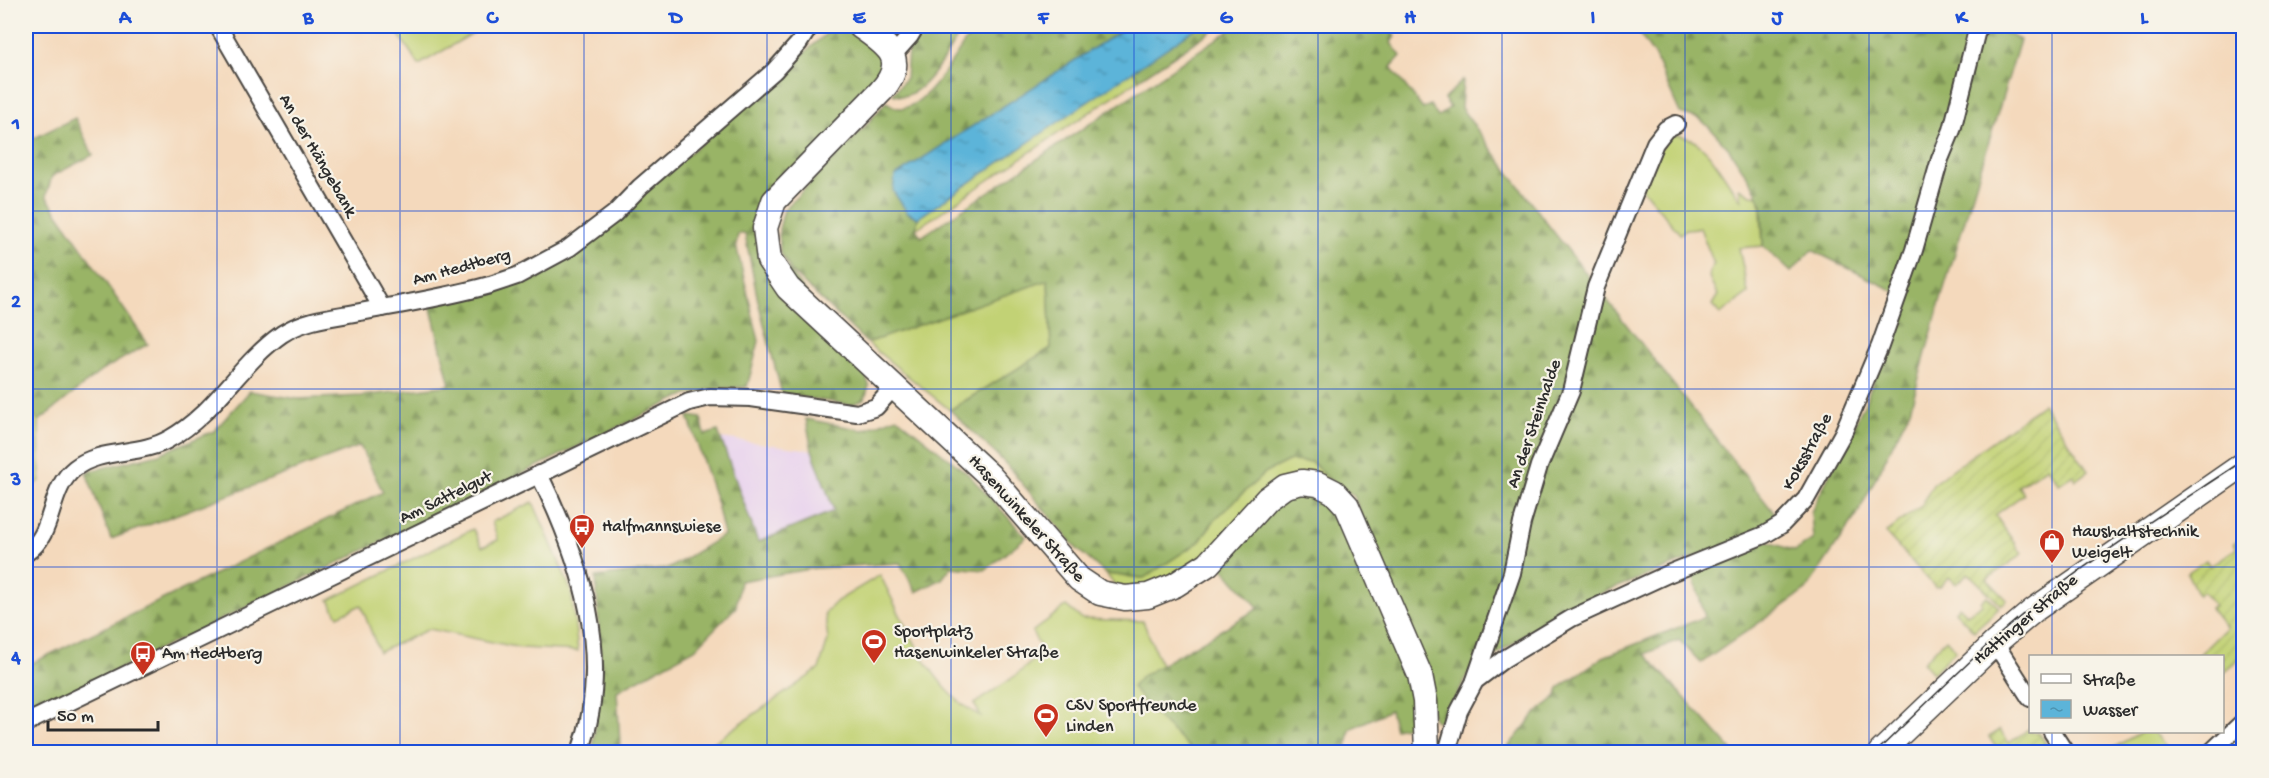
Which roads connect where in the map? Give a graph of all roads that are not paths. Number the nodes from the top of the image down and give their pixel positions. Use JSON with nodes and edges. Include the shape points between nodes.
{"nodes":[{"id":1,"x":218,"y":26,"type":"edge"},
{"id":2,"x":810,"y":26,"type":"edge"},
{"id":3,"x":860,"y":26,"type":"edge"},
{"id":4,"x":916,"y":26,"type":"edge"},
{"id":5,"x":1978,"y":26,"type":"edge"},
{"id":6,"x":893,"y":55,"type":"junction"},
{"id":7,"x":1677,"y":124,"type":"dead end"},
{"id":8,"x":382,"y":308,"type":"junction"},
{"id":9,"x":893,"y":387,"type":"junction"},
{"id":10,"x":2244,"y":464,"type":"edge"},
{"id":11,"x":539,"y":474,"type":"junction"},
{"id":12,"x":26,"y":553,"type":"edge"},
{"id":13,"x":1995,"y":643,"type":"junction"},
{"id":14,"x":1475,"y":681,"type":"junction"},
{"id":15,"x":2029,"y":695,"type":"edge"},
{"id":16,"x":2244,"y":721,"type":"edge"},
{"id":17,"x":26,"y":723,"type":"edge"},
{"id":18,"x":2053,"y":733,"type":"edge"},
{"id":19,"x":580,"y":753,"type":"edge"},
{"id":20,"x":1426,"y":753,"type":"edge"},
{"id":21,"x":1447,"y":753,"type":"edge"},
{"id":22,"x":1881,"y":753,"type":"edge"},
{"id":23,"x":2065,"y":753,"type":"edge"},
{"id":24,"x":2211,"y":753,"type":"edge"}],
"edges":[{"from":1,"to":8,"type":"street","name":"An der Hängebank"},
{"from":2,"to":8,"type":"street","name":"Am Hedtberg","via":[[774,71],[614,214],[569,248],[496,283]]},
{"from":3,"to":6,"type":"street"},
{"from":4,"to":6,"type":"street"},
{"from":5,"to":14,"type":"street","name":"Koksstraße","via":[[1952,130],[1880,346],[1842,433],[1806,499],[1781,525],[1764,535],[1572,618]]},
{"from":6,"to":9,"type":"street","name":"Hasenwinkeler Straße","via":[[894,69],[887,84],[783,189],[769,209],[765,228],[766,249],[775,273]]},
{"from":7,"to":14,"type":"street","name":"An der Steinhalde","via":[[1666,129],[1655,143],[1596,287],[1571,391],[1539,466],[1504,599]]},
{"from":8,"to":12,"type":"street","name":"Am Hedtberg","via":[[312,321],[284,333],[265,347],[185,429],[146,449],[84,462],[66,478],[40,540]]},
{"from":9,"to":11,"type":"street","name":"Am Sattelgut","via":[[876,407],[857,413],[752,398],[697,399]]},
{"from":9,"to":20,"type":"street","name":"Hasenwinkeler Straße","via":[[990,476],[1079,579],[1108,595],[1148,596],[1194,575],[1267,499],[1285,486],[1310,482],[1330,489],[1347,506],[1412,652],[1424,687]]},
{"from":10,"to":13,"type":"street","name":"Hattinger Straße","via":[[2076,578]]},
{"from":11,"to":17,"type":"street","name":"Am Sattelgut"},
{"from":11,"to":19,"type":"street","via":[[575,555],[591,626],[592,702]]},
{"from":13,"to":15,"type":"street"},
{"from":13,"to":22,"type":"street","name":"Hattinger Straße"},
{"from":14,"to":21,"type":"street","name":"Koksstraße","via":[[1459,711]]},
{"from":16,"to":24,"type":"street"},
{"from":18,"to":23,"type":"street"}]}
